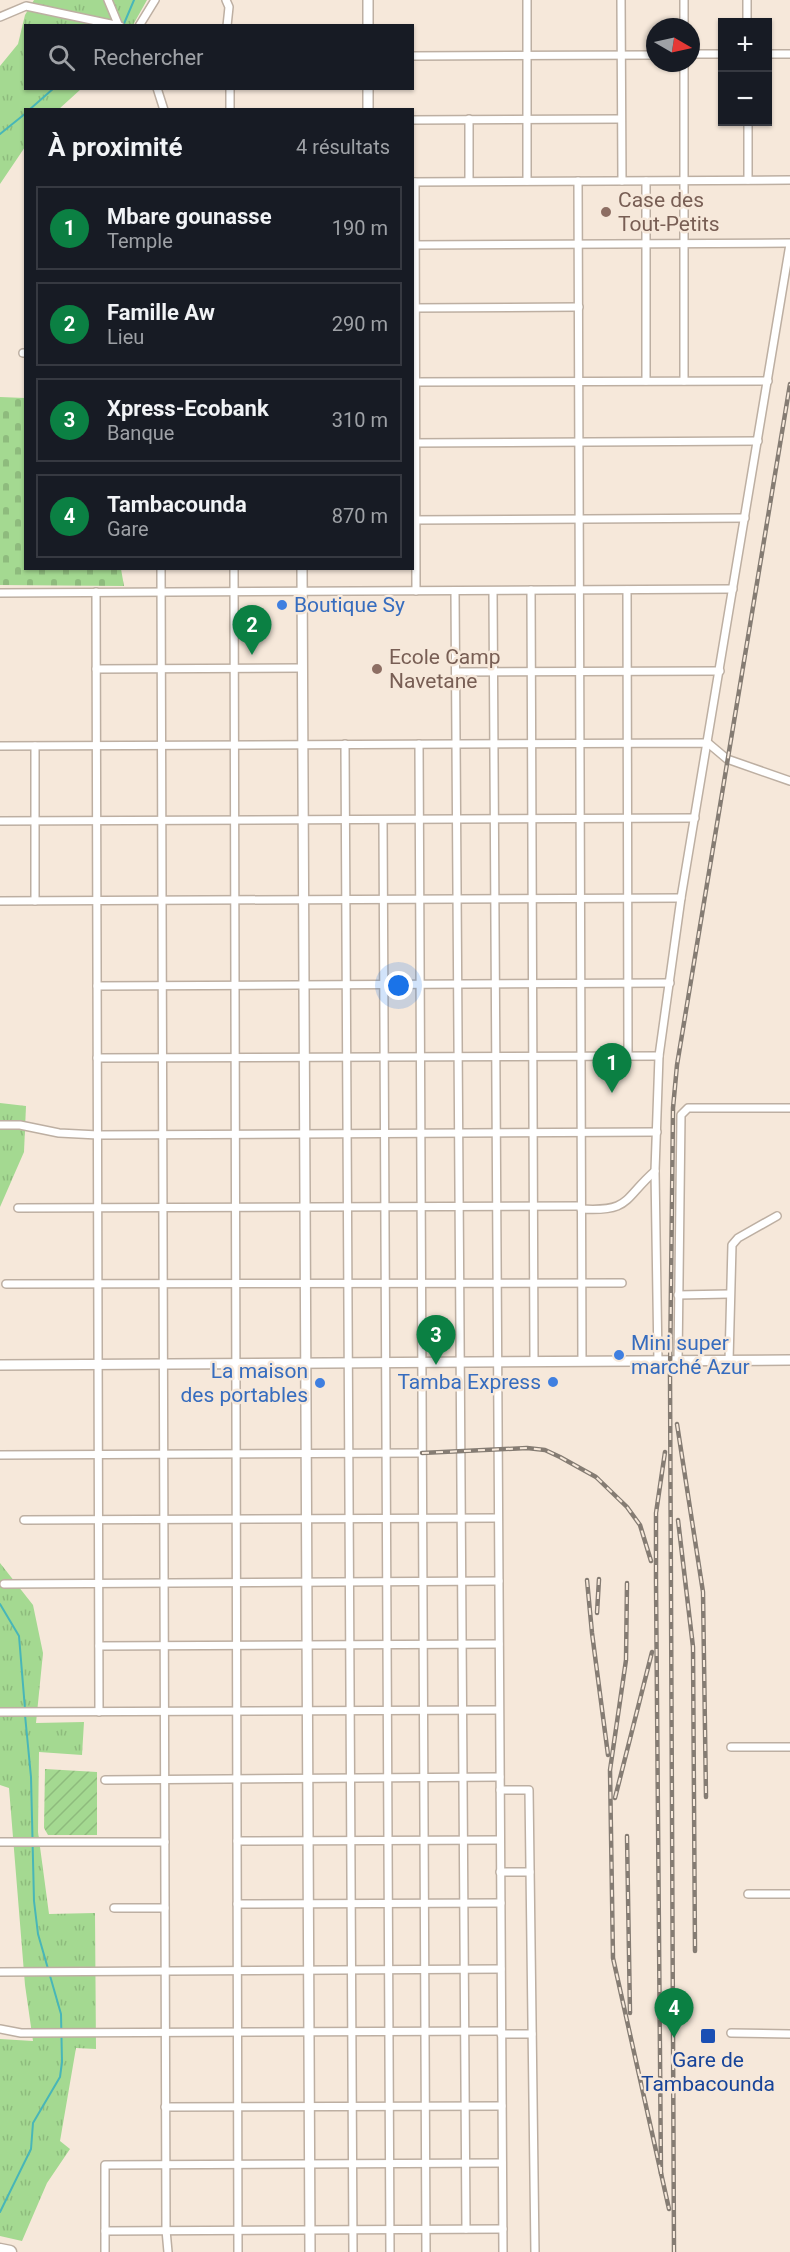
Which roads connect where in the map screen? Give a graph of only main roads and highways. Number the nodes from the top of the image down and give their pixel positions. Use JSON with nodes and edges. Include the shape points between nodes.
{"nodes":[{"id":1,"x":0,"y":2250,"type":"edge"},
{"id":2,"x":10,"y":2252,"type":"edge"}],
"edges":[{"from":1,"to":2,"type":"highway"}]}
